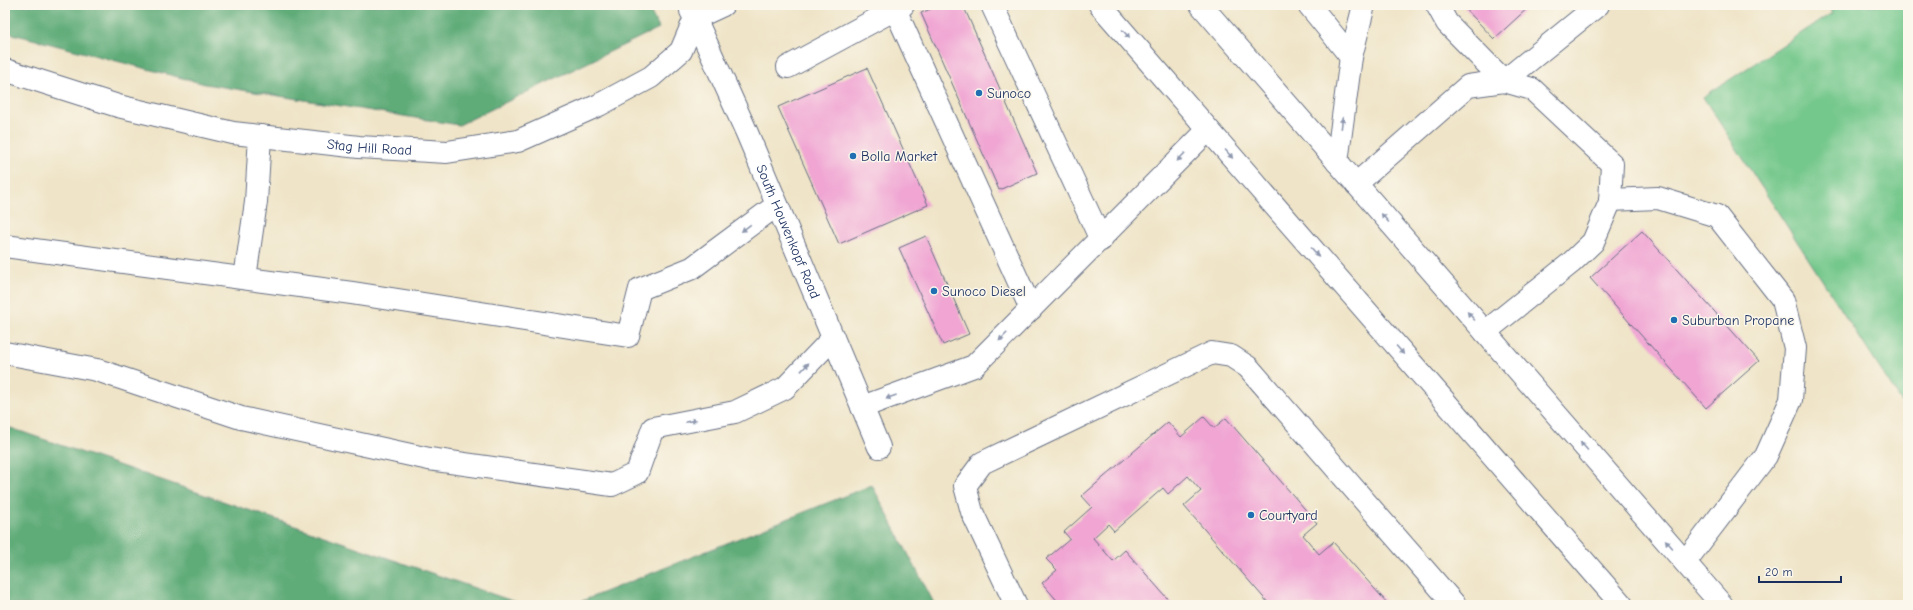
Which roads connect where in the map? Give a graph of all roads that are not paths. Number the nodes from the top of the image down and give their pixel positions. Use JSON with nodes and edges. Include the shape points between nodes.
{"nodes":[{"id":1,"x":723,"y":5,"type":"edge"},
{"id":2,"x":992,"y":5,"type":"edge"},
{"id":3,"x":1100,"y":5,"type":"edge"},
{"id":4,"x":1201,"y":5,"type":"edge"},
{"id":5,"x":1208,"y":5,"type":"edge"},
{"id":6,"x":1309,"y":5,"type":"edge"},
{"id":7,"x":1364,"y":5,"type":"edge"},
{"id":8,"x":1438,"y":5,"type":"edge"},
{"id":9,"x":1598,"y":5,"type":"edge"},
{"id":10,"x":899,"y":7,"type":"edge"},
{"id":11,"x":695,"y":8,"type":"edge"},
{"id":12,"x":1231,"y":40,"type":"junction"},
{"id":13,"x":1351,"y":57,"type":"junction"},
{"id":14,"x":788,"y":67,"type":"dead end"},
{"id":15,"x":5,"y":70,"type":"edge"},
{"id":16,"x":1504,"y":81,"type":"junction"},
{"id":17,"x":1208,"y":130,"type":"junction"},
{"id":18,"x":260,"y":136,"type":"junction"},
{"id":19,"x":1337,"y":162,"type":"junction"},
{"id":20,"x":1356,"y":184,"type":"junction"},
{"id":21,"x":1610,"y":200,"type":"junction"},
{"id":22,"x":777,"y":205,"type":"junction"},
{"id":23,"x":1100,"y":240,"type":"junction"},
{"id":24,"x":5,"y":246,"type":"edge"},
{"id":25,"x":245,"y":278,"type":"junction"},
{"id":26,"x":1031,"y":309,"type":"junction"},
{"id":27,"x":1485,"y":332,"type":"junction"},
{"id":28,"x":833,"y":338,"type":"junction"},
{"id":29,"x":5,"y":353,"type":"edge"},
{"id":30,"x":862,"y":407,"type":"junction"},
{"id":31,"x":879,"y":447,"type":"dead end"},
{"id":32,"x":1685,"y":562,"type":"junction"},
{"id":33,"x":1016,"y":605,"type":"edge"},
{"id":34,"x":1455,"y":605,"type":"edge"},
{"id":35,"x":1622,"y":605,"type":"edge"},
{"id":36,"x":1722,"y":605,"type":"edge"}],
"edges":[{"from":1,"to":11,"type":"main road"},
{"from":2,"to":23,"type":"main road"},
{"from":3,"to":17,"type":"main road","one_way":true},
{"from":4,"to":12,"type":"main road"},
{"from":5,"to":12,"type":"main road"},
{"from":6,"to":13,"type":"main road"},
{"from":7,"to":13,"type":"main road"},
{"from":8,"to":16,"type":"main road","via":[[1447,23]]},
{"from":9,"to":16,"type":"main road"},
{"from":10,"to":14,"type":"main road"},
{"from":10,"to":26,"type":"main road"},
{"from":11,"to":18,"type":"main road","name":"Stag Hill Road","via":[[681,51],[652,78],[518,141],[447,152],[359,147]]},
{"from":11,"to":22,"type":"main road","name":"South Houvenkopf Road"},
{"from":12,"to":19,"type":"main road"},
{"from":19,"to":13,"type":"main road","one_way":true},
{"from":15,"to":18,"type":"main road","name":"Stag Hill Road","via":[[118,106],[233,133]]},
{"from":16,"to":20,"type":"main road","via":[[1468,86]]},
{"from":16,"to":21,"type":"main road","via":[[1532,89],[1612,164]]},
{"from":17,"to":23,"type":"main road","one_way":true},
{"from":17,"to":35,"type":"main road","one_way":true},
{"from":18,"to":25,"type":"main road","via":[[256,202]]},
{"from":19,"to":20,"type":"main road"},
{"from":27,"to":20,"type":"main road","one_way":true},
{"from":21,"to":27,"type":"main road","via":[[1592,242],[1571,263]]},
{"from":21,"to":32,"type":"main road","via":[[1658,198],[1717,216],[1783,300],[1795,348],[1791,400],[1766,456]]},
{"from":22,"to":25,"type":"main road","one_way":true,"via":[[692,268],[640,289],[628,336]]},
{"from":22,"to":28,"type":"main road","name":"South Houvenkopf Road"},
{"from":23,"to":26,"type":"main road"},
{"from":24,"to":25,"type":"main road"},
{"from":26,"to":30,"type":"main road","one_way":true,"via":[[974,366]]},
{"from":32,"to":27,"type":"main road","one_way":true},
{"from":29,"to":28,"type":"main road","one_way":true,"via":[[97,370],[241,418],[421,458],[612,485],[637,473],[653,428],[736,412],[785,388]]},
{"from":28,"to":30,"type":"main road","name":"South Houvenkopf Road"},
{"from":30,"to":31,"type":"main road","name":"South Houvenkopf Road"},
{"from":32,"to":36,"type":"main road"},
{"from":33,"to":34,"type":"main road","via":[[972,512],[965,486],[982,463],[1212,353],[1231,356],[1248,367]]}]}
